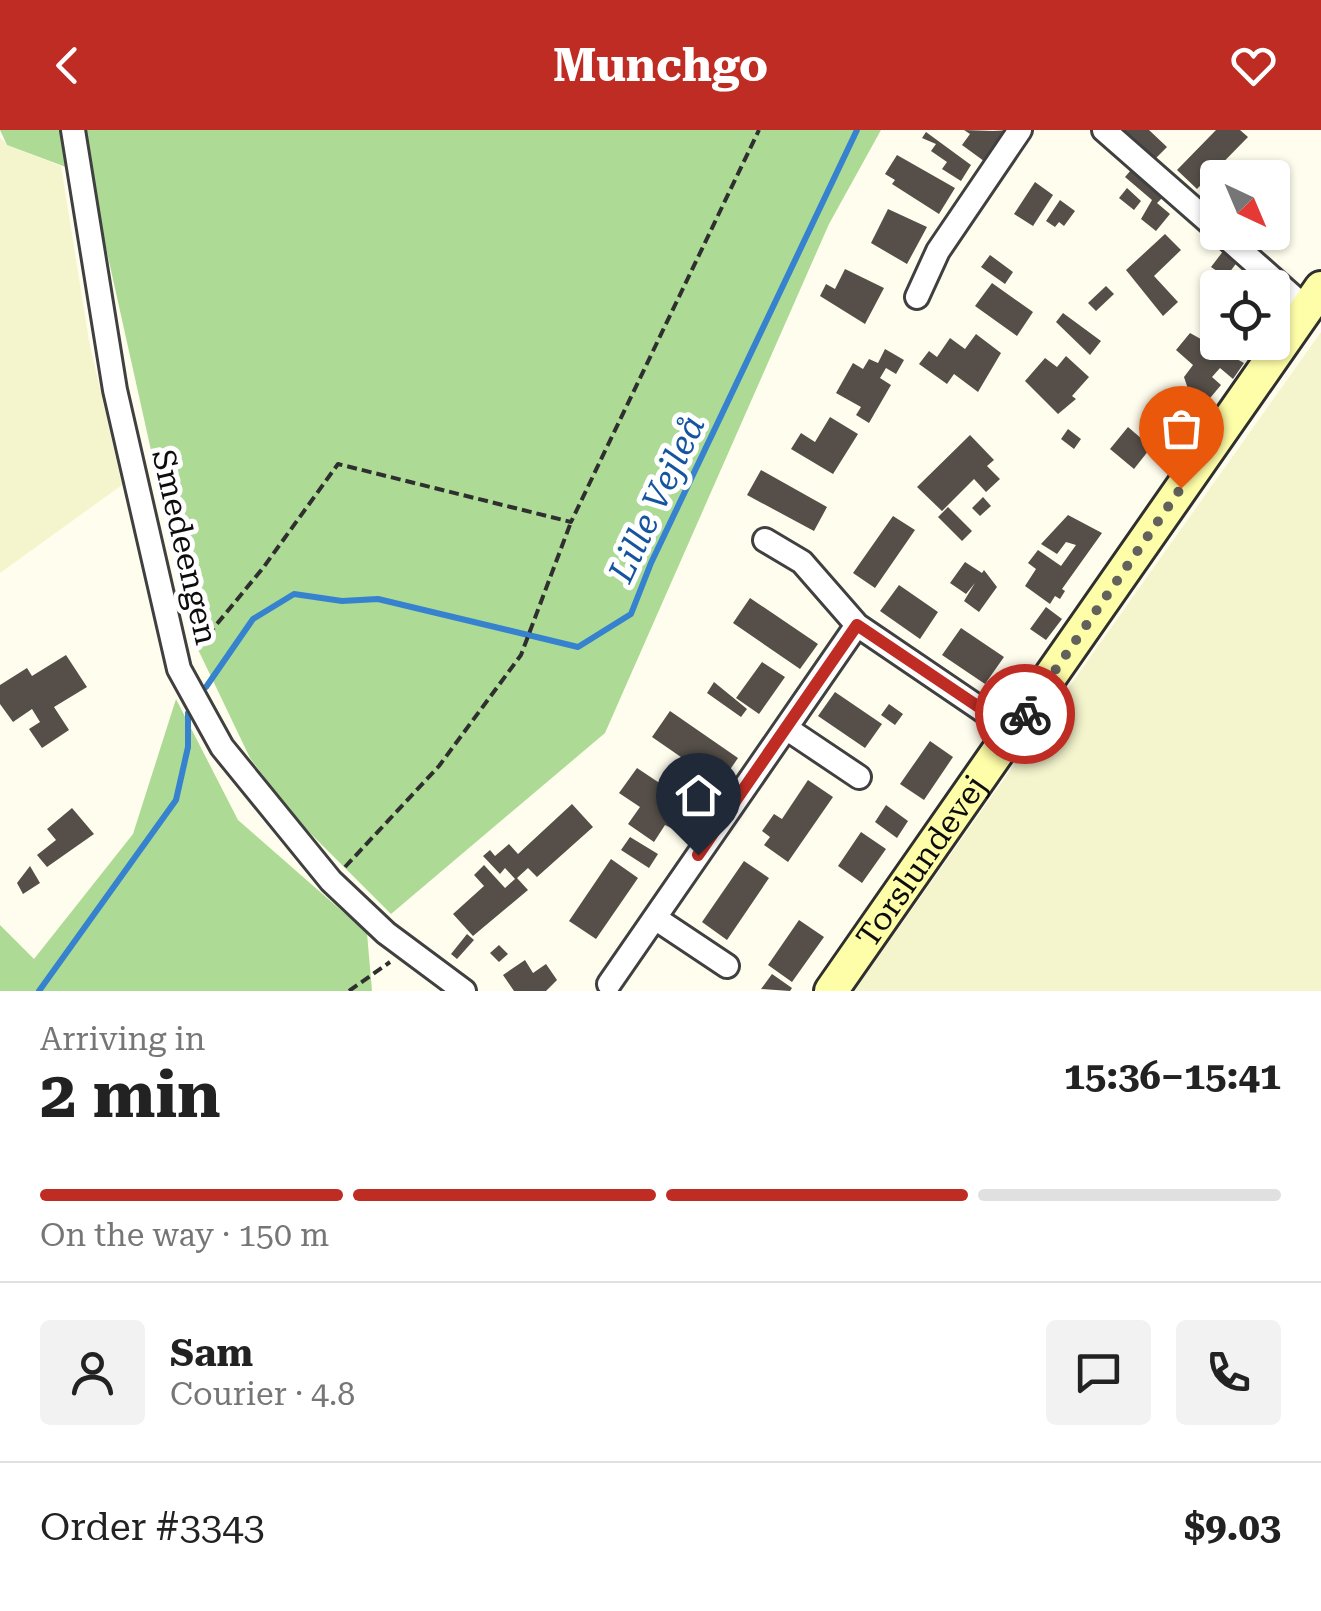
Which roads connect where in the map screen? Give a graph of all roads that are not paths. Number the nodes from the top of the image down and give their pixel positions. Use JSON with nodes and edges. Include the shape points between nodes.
{"nodes":[{"id":1,"x":74,"y":130,"type":"edge"},
{"id":2,"x":1020,"y":130,"type":"edge"},
{"id":3,"x":1104,"y":130,"type":"edge"},
{"id":4,"x":1200,"y":214,"type":"edge"},
{"id":5,"x":1246,"y":250,"type":"edge"},
{"id":6,"x":917,"y":297,"type":"dead end"},
{"id":7,"x":1314,"y":298,"type":"edge"},
{"id":8,"x":764,"y":540,"type":"dead end"},
{"id":9,"x":857,"y":625,"type":"junction"},
{"id":10,"x":786,"y":728,"type":"junction"},
{"id":11,"x":1013,"y":730,"type":"junction"},
{"id":12,"x":859,"y":777,"type":"dead end"},
{"id":13,"x":654,"y":918,"type":"junction"},
{"id":14,"x":727,"y":966,"type":"dead end"},
{"id":15,"x":609,"y":984,"type":"dead end"},
{"id":16,"x":464,"y":991,"type":"edge"},
{"id":17,"x":830,"y":991,"type":"edge"}],
"edges":[{"from":1,"to":16,"type":"street","name":"Smedeengen","via":[[115,390],[180,669],[222,747],[331,881]]},
{"from":2,"to":6,"type":"street","via":[[938,251]]},
{"from":3,"to":4,"type":"street"},
{"from":5,"to":7,"type":"street"},
{"from":7,"to":11,"type":"street","name":"Torslundevej"},
{"from":8,"to":9,"type":"street","via":[[802,562]]},
{"from":9,"to":10,"type":"street"},
{"from":9,"to":11,"type":"street"},
{"from":10,"to":12,"type":"street"},
{"from":10,"to":13,"type":"street"},
{"from":11,"to":17,"type":"street","name":"Torslundevej"},
{"from":13,"to":14,"type":"street"},
{"from":13,"to":15,"type":"street"}]}
